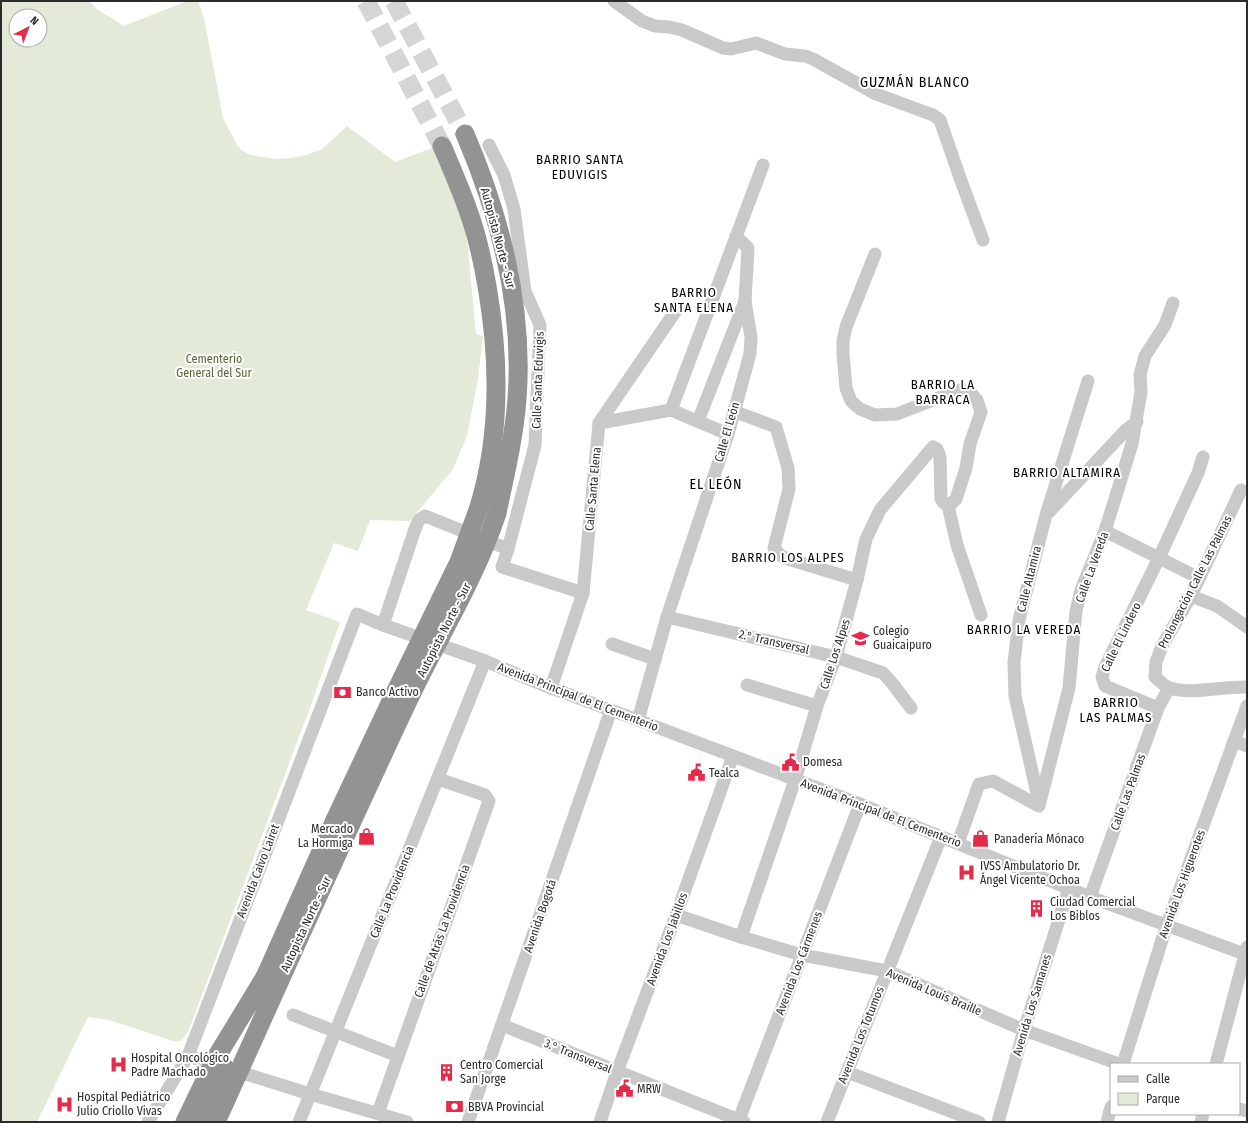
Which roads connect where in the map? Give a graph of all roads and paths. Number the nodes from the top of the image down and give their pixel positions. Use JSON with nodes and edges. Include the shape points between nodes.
{"nodes":[{"id":1,"x":614,"y":1,"type":"edge"},
{"id":2,"x":465,"y":134,"type":"tunnel mouth"},
{"id":3,"x":490,"y":145,"type":"dead end"},
{"id":4,"x":442,"y":146,"type":"tunnel mouth"},
{"id":5,"x":763,"y":165,"type":"dead end"},
{"id":6,"x":736,"y":236,"type":"junction"},
{"id":7,"x":984,"y":240,"type":"dead end"},
{"id":8,"x":875,"y":254,"type":"dead end"},
{"id":9,"x":744,"y":301,"type":"junction"},
{"id":10,"x":1173,"y":303,"type":"dead end"},
{"id":11,"x":677,"y":309,"type":"dead end"},
{"id":12,"x":1088,"y":381,"type":"dead end"},
{"id":13,"x":671,"y":410,"type":"junction"},
{"id":14,"x":733,"y":411,"type":"junction"},
{"id":15,"x":698,"y":420,"type":"junction"},
{"id":16,"x":1137,"y":422,"type":"junction"},
{"id":17,"x":599,"y":423,"type":"junction"},
{"id":18,"x":728,"y":434,"type":"junction"},
{"id":19,"x":1203,"y":457,"type":"dead end"},
{"id":20,"x":1241,"y":490,"type":"dead end"},
{"id":21,"x":948,"y":505,"type":"junction"},
{"id":22,"x":1046,"y":515,"type":"junction"},
{"id":23,"x":1105,"y":532,"type":"junction"},
{"id":24,"x":508,"y":549,"type":"junction"},
{"id":25,"x":1159,"y":558,"type":"junction"},
{"id":26,"x":1199,"y":578,"type":"junction"},
{"id":27,"x":857,"y":580,"type":"junction"},
{"id":28,"x":583,"y":593,"type":"junction"},
{"id":29,"x":1191,"y":596,"type":"junction"},
{"id":30,"x":356,"y":614,"type":"joint"},
{"id":31,"x":981,"y":615,"type":"dead end"},
{"id":32,"x":667,"y":617,"type":"junction"},
{"id":33,"x":383,"y":626,"type":"junction"},
{"id":34,"x":1247,"y":627,"type":"edge"},
{"id":35,"x":612,"y":644,"type":"dead end"},
{"id":36,"x":836,"y":657,"type":"junction"},
{"id":37,"x":655,"y":659,"type":"junction"},
{"id":38,"x":486,"y":661,"type":"junction"},
{"id":39,"x":747,"y":685,"type":"dead end"},
{"id":40,"x":1247,"y":687,"type":"edge"},
{"id":41,"x":550,"y":688,"type":"junction"},
{"id":42,"x":1169,"y":688,"type":"junction"},
{"id":43,"x":817,"y":706,"type":"junction"},
{"id":44,"x":1247,"y":706,"type":"edge"},
{"id":45,"x":911,"y":708,"type":"dead end"},
{"id":46,"x":1158,"y":708,"type":"junction"},
{"id":47,"x":611,"y":710,"type":"junction"},
{"id":48,"x":638,"y":720,"type":"junction"},
{"id":49,"x":1234,"y":741,"type":"junction"},
{"id":50,"x":1247,"y":746,"type":"edge"},
{"id":51,"x":733,"y":756,"type":"junction"},
{"id":52,"x":438,"y":779,"type":"junction"},
{"id":53,"x":795,"y":780,"type":"junction"},
{"id":54,"x":860,"y":804,"type":"junction"},
{"id":55,"x":1039,"y":806,"type":"junction"},
{"id":56,"x":941,"y":836,"type":"junction"},
{"id":57,"x":958,"y":843,"type":"junction"},
{"id":58,"x":1069,"y":888,"type":"junction"},
{"id":59,"x":1090,"y":897,"type":"junction"},
{"id":60,"x":676,"y":915,"type":"junction"},
{"id":61,"x":1167,"y":924,"type":"junction"},
{"id":62,"x":741,"y":937,"type":"junction"},
{"id":63,"x":1246,"y":952,"type":"edge"},
{"id":64,"x":802,"y":955,"type":"junction"},
{"id":65,"x":887,"y":971,"type":"junction"},
{"id":66,"x":264,"y":977,"type":"junction"},
{"id":67,"x":292,"y":1016,"type":"dead end"},
{"id":68,"x":263,"y":1020,"type":"junction"},
{"id":69,"x":502,"y":1025,"type":"junction"},
{"id":70,"x":1024,"y":1030,"type":"junction"},
{"id":71,"x":334,"y":1032,"type":"junction"},
{"id":72,"x":188,"y":1056,"type":"junction"},
{"id":73,"x":398,"y":1056,"type":"junction"},
{"id":74,"x":1116,"y":1063,"type":"edge"},
{"id":75,"x":1123,"y":1063,"type":"edge"},
{"id":76,"x":1216,"y":1063,"type":"edge"},
{"id":77,"x":617,"y":1072,"type":"junction"},
{"id":78,"x":847,"y":1072,"type":"junction"},
{"id":79,"x":310,"y":1094,"type":"junction"},
{"id":80,"x":1110,"y":1111,"type":"edge"},
{"id":81,"x":378,"y":1114,"type":"junction"},
{"id":82,"x":740,"y":1121,"type":"edge"},
{"id":83,"x":148,"y":1122,"type":"edge"},
{"id":84,"x":185,"y":1122,"type":"edge"},
{"id":85,"x":200,"y":1122,"type":"edge"},
{"id":86,"x":216,"y":1122,"type":"edge"},
{"id":87,"x":230,"y":1122,"type":"edge"},
{"id":88,"x":299,"y":1122,"type":"edge"},
{"id":89,"x":407,"y":1122,"type":"edge"},
{"id":90,"x":468,"y":1122,"type":"edge"},
{"id":91,"x":600,"y":1122,"type":"edge"},
{"id":92,"x":827,"y":1122,"type":"edge"},
{"id":93,"x":979,"y":1122,"type":"edge"},
{"id":94,"x":998,"y":1122,"type":"edge"},
{"id":95,"x":1107,"y":1122,"type":"edge"}],
"edges":[{"from":1,"to":7,"type":"street","via":[[642,21],[654,26],[682,30],[723,48],[731,49],[756,43],[784,54],[813,59],[876,94],[933,115],[940,120]]},
{"from":2,"to":68,"type":"highway","name":"Autopista Norte - Sur","bridge":true,"via":[[477,162],[496,223],[510,273],[514,300],[517,399],[511,446],[497,513],[475,569],[407,703]]},
{"from":3,"to":24,"type":"street","name":"Calle Santa Eduvigis","via":[[504,175],[514,209],[525,291],[540,325],[535,445]]},
{"from":4,"to":66,"type":"highway","name":"Autopista Norte - Sur","bridge":true,"via":[[474,229],[484,269],[495,335],[497,378],[492,450],[486,484],[459,562],[345,798]]},
{"from":5,"to":6,"type":"street"},
{"from":6,"to":9,"type":"street","name":"Calle El León","via":[[748,248]]},
{"from":6,"to":13,"type":"street"},
{"from":8,"to":21,"type":"street","via":[[846,327],[843,341],[846,388],[851,401],[860,409],[875,415],[897,414],[960,390],[970,392],[977,400],[981,412],[970,444],[966,468],[956,499]]},
{"from":9,"to":14,"type":"street","name":"Calle El León","via":[[751,337],[750,354]]},
{"from":9,"to":15,"type":"street"},
{"from":10,"to":16,"type":"street","name":"Calle La Vereda","via":[[1165,325],[1145,356],[1140,375],[1141,392]]},
{"from":11,"to":17,"type":"street","name":"Calle Santa Elena"},
{"from":12,"to":22,"type":"street","name":"Calle Altamira"},
{"from":13,"to":15,"type":"street"},
{"from":13,"to":17,"type":"street"},
{"from":14,"to":18,"type":"street","name":"Calle El León"},
{"from":14,"to":27,"type":"street","via":[[776,427],[788,468],[789,489],[774,548],[788,559]]},
{"from":15,"to":18,"type":"street"},
{"from":16,"to":22,"type":"street","via":[[1126,430]]},
{"from":16,"to":23,"type":"street","name":"Calle La Vereda"},
{"from":17,"to":28,"type":"street","name":"Calle Santa Elena"},
{"from":18,"to":32,"type":"street","name":"Calle El León"},
{"from":19,"to":25,"type":"street","name":"Calle El Lindero"},
{"from":20,"to":26,"type":"street","name":"Prolongación Calle Las Palmas"},
{"from":21,"to":27,"type":"street","name":"Calle Los Alpes","via":[[941,499],[940,457],[937,449],[933,447],[880,510],[866,539]]},
{"from":21,"to":31,"type":"street","via":[[957,545]]},
{"from":22,"to":55,"type":"street","name":"Calle Altamira","via":[[1019,620],[1014,662],[1015,696]]},
{"from":23,"to":25,"type":"street"},
{"from":23,"to":55,"type":"street","name":"Calle La Vereda","via":[[1081,590],[1076,611],[1068,688]]},
{"from":24,"to":28,"type":"street","name":"Calle Santa Eduvigis","via":[[502,567]]},
{"from":24,"to":33,"type":"street","via":[[425,516],[419,520],[415,529]]},
{"from":25,"to":26,"type":"street"},
{"from":25,"to":46,"type":"street","name":"Calle El Lindero","via":[[1102,677],[1105,686]]},
{"from":26,"to":29,"type":"street","name":"Prolongación Calle Las Palmas"},
{"from":27,"to":36,"type":"street","name":"Calle Los Alpes"},
{"from":28,"to":41,"type":"street","name":"Calle Santa Elena"},
{"from":29,"to":34,"type":"street","via":[[1218,606]]},
{"from":29,"to":42,"type":"street","name":"Prolongación Calle Las Palmas","via":[[1162,646],[1156,662],[1155,677]]},
{"from":30,"to":33,"type":"street","name":"Avenida Principal de El Cementerio"},
{"from":30,"to":72,"type":"street","name":"Avenida Calvo Lairet"},
{"from":32,"to":36,"type":"street","name":"2.° Transversal"},
{"from":32,"to":37,"type":"street","name":"Calle El León"},
{"from":33,"to":38,"type":"street","name":"Avenida Principal de El Cementerio"},
{"from":35,"to":37,"type":"street"},
{"from":36,"to":43,"type":"street","name":"Calle Los Alpes"},
{"from":36,"to":45,"type":"street","name":"2.° Transversal","via":[[883,673]]},
{"from":37,"to":48,"type":"street","name":"Calle El León"},
{"from":38,"to":41,"type":"street","name":"Avenida Principal de El Cementerio"},
{"from":38,"to":52,"type":"street","name":"Calle La Providencia"},
{"from":39,"to":43,"type":"street"},
{"from":40,"to":42,"type":"street","via":[[1188,690]]},
{"from":41,"to":47,"type":"street","name":"Avenida Principal de El Cementerio"},
{"from":42,"to":46,"type":"street","name":"Calle Las Palmas"},
{"from":43,"to":53,"type":"street","name":"Calle Los Alpes"},
{"from":44,"to":49,"type":"street","name":"Avenida Los Higuerotes"},
{"from":46,"to":59,"type":"street","name":"Calle Las Palmas"},
{"from":47,"to":48,"type":"street","name":"Avenida Principal de El Cementerio"},
{"from":47,"to":69,"type":"street","name":"Avenida Bogotá"},
{"from":48,"to":51,"type":"street","name":"Avenida Principal de El Cementerio"},
{"from":49,"to":50,"type":"street"},
{"from":49,"to":61,"type":"street","name":"Avenida Los Higuerotes"},
{"from":51,"to":53,"type":"street","name":"Avenida Principal de El Cementerio"},
{"from":51,"to":60,"type":"street","name":"Avenida Los Jabillos"},
{"from":52,"to":71,"type":"street","name":"Calle La Providencia"},
{"from":52,"to":73,"type":"street","name":"Calle de Atrás La Providencia","via":[[486,795],[488,801]]},
{"from":53,"to":54,"type":"street","name":"Avenida Principal de El Cementerio"},
{"from":53,"to":62,"type":"street","name":"Calle Los Alpes"},
{"from":54,"to":56,"type":"street","name":"Avenida Principal de El Cementerio"},
{"from":54,"to":64,"type":"street","name":"Avenida Los Cármenes"},
{"from":55,"to":57,"type":"street","via":[[993,781],[979,784]]},
{"from":56,"to":57,"type":"street","name":"Avenida Principal de El Cementerio"},
{"from":56,"to":65,"type":"street","name":"Avenida Los Totumos"},
{"from":57,"to":58,"type":"street","name":"Avenida Principal de El Cementerio"},
{"from":58,"to":59,"type":"street","name":"Avenida Principal de El Cementerio"},
{"from":58,"to":70,"type":"street","name":"Avenida Los Samanes"},
{"from":59,"to":61,"type":"street","name":"Avenida Principal de El Cementerio"},
{"from":60,"to":62,"type":"street","name":"Avenida Louis Braille"},
{"from":60,"to":77,"type":"street","name":"Avenida Los Jabillos"},
{"from":61,"to":63,"type":"street","name":"Avenida Principal de El Cementerio"},
{"from":61,"to":75,"type":"street","name":"Avenida Los Higuerotes"},
{"from":62,"to":64,"type":"street","name":"Avenida Louis Braille"},
{"from":63,"to":76,"type":"street"},
{"from":64,"to":65,"type":"street","name":"Avenida Louis Braille"},
{"from":64,"to":82,"type":"street","name":"Avenida Los Cármenes"},
{"from":65,"to":70,"type":"street","name":"Avenida Louis Braille"},
{"from":65,"to":78,"type":"street","name":"Avenida Los Totumos"},
{"from":66,"to":84,"type":"highway","bridge":true,"via":[[217,1056]]},
{"from":66,"to":85,"type":"highway","name":"Autopista Norte - Sur","bridge":true},
{"from":67,"to":71,"type":"street"},
{"from":68,"to":86,"type":"highway","name":"Autopista Norte - Sur","bridge":true},
{"from":68,"to":87,"type":"highway","via":[[256,1057]]},
{"from":69,"to":77,"type":"street","name":"3.° Transversal"},
{"from":69,"to":90,"type":"street","name":"Avenida Bogotá"},
{"from":70,"to":74,"type":"street","name":"Avenida Louis Braille"},
{"from":70,"to":94,"type":"street","name":"Avenida Los Samanes"},
{"from":71,"to":73,"type":"street"},
{"from":71,"to":79,"type":"street","name":"Calle La Providencia"},
{"from":72,"to":79,"type":"street"},
{"from":72,"to":83,"type":"street","name":"Avenida Calvo Lairet"},
{"from":73,"to":81,"type":"street","name":"Calle de Atrás La Providencia"},
{"from":77,"to":82,"type":"street","name":"3.° Transversal"},
{"from":77,"to":91,"type":"street","name":"Avenida Los Jabillos"},
{"from":78,"to":92,"type":"street","name":"Avenida Los Totumos"},
{"from":78,"to":93,"type":"street"},
{"from":79,"to":81,"type":"street"},
{"from":79,"to":88,"type":"street","name":"Calle La Providencia"},
{"from":80,"to":95,"type":"street"},
{"from":81,"to":89,"type":"street"}]}
